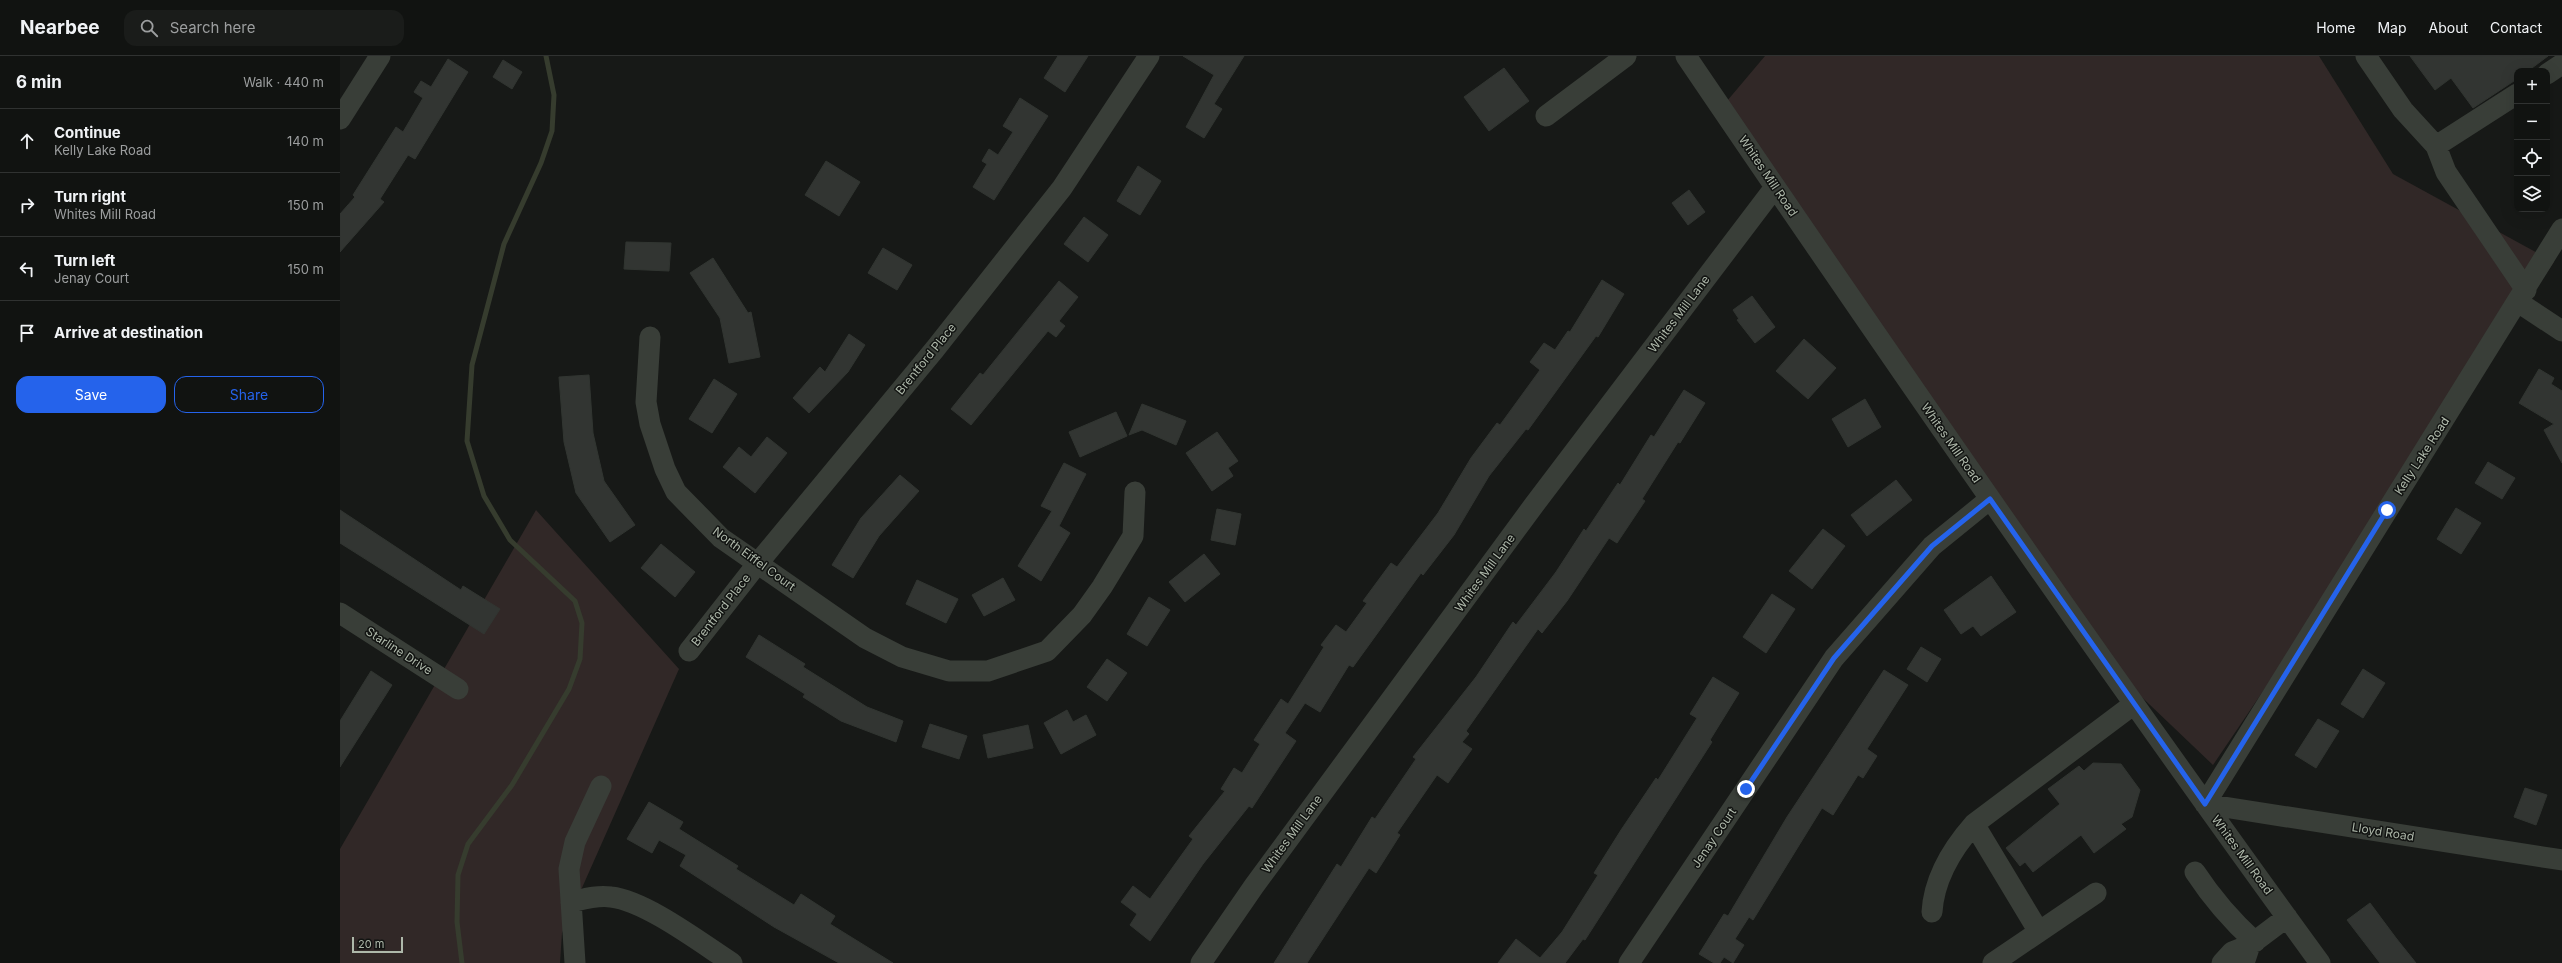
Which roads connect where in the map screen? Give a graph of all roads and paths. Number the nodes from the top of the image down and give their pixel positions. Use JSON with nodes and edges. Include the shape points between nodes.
{"nodes":[{"id":1,"x":380,"y":56,"type":"edge"},
{"id":2,"x":1149,"y":56,"type":"edge"},
{"id":3,"x":1626,"y":56,"type":"edge"},
{"id":4,"x":1686,"y":56,"type":"edge"},
{"id":5,"x":2366,"y":56,"type":"edge"},
{"id":6,"x":2562,"y":64,"type":"edge"},
{"id":7,"x":2550,"y":72,"type":"edge"},
{"id":8,"x":2514,"y":96,"type":"edge"},
{"id":9,"x":1546,"y":116,"type":"dead end"},
{"id":10,"x":340,"y":119,"type":"edge"},
{"id":11,"x":2436,"y":146,"type":"junction"},
{"id":12,"x":1775,"y":187,"type":"junction"},
{"id":13,"x":2562,"y":229,"type":"edge"},
{"id":14,"x":2522,"y":296,"type":"junction"},
{"id":15,"x":2562,"y":331,"type":"edge"},
{"id":16,"x":650,"y":337,"type":"dead end"},
{"id":17,"x":1135,"y":492,"type":"dead end"},
{"id":18,"x":1990,"y":499,"type":"junction"},
{"id":19,"x":758,"y":563,"type":"junction"},
{"id":20,"x":340,"y":613,"type":"edge"},
{"id":21,"x":689,"y":651,"type":"dead end"},
{"id":22,"x":458,"y":689,"type":"dead end"},
{"id":23,"x":2134,"y":704,"type":"junction"},
{"id":24,"x":601,"y":786,"type":"dead end"},
{"id":25,"x":2205,"y":804,"type":"junction"},
{"id":26,"x":1974,"y":824,"type":"junction"},
{"id":27,"x":2562,"y":860,"type":"edge"},
{"id":28,"x":2195,"y":872,"type":"dead end"},
{"id":29,"x":2096,"y":893,"type":"dead end"},
{"id":30,"x":571,"y":902,"type":"junction"},
{"id":31,"x":1932,"y":912,"type":"dead end"},
{"id":32,"x":2287,"y":917,"type":"junction"},
{"id":33,"x":2039,"y":932,"type":"junction"},
{"id":34,"x":2249,"y":952,"type":"edge"},
{"id":35,"x":575,"y":963,"type":"edge"},
{"id":36,"x":732,"y":963,"type":"edge"},
{"id":37,"x":1201,"y":963,"type":"edge"},
{"id":38,"x":1630,"y":963,"type":"edge"},
{"id":39,"x":1993,"y":963,"type":"edge"},
{"id":40,"x":2222,"y":963,"type":"edge"},
{"id":41,"x":2320,"y":963,"type":"edge"}],
"edges":[{"from":1,"to":10,"type":"street"},
{"from":2,"to":19,"type":"street","name":"Brentford Place","via":[[1062,188],[930,355]]},
{"from":3,"to":9,"type":"street"},
{"from":4,"to":12,"type":"street","name":"Whites Mill Road"},
{"from":5,"to":11,"type":"street","via":[[2403,110]]},
{"from":6,"to":7,"type":"street"},
{"from":8,"to":11,"type":"street"},
{"from":11,"to":14,"type":"street","via":[[2446,172]]},
{"from":12,"to":18,"type":"street","name":"Whites Mill Road"},
{"from":12,"to":37,"type":"street","name":"Whites Mill Lane","via":[[1258,879]]},
{"from":13,"to":14,"type":"street","name":"Kelly Lake Road"},
{"from":14,"to":15,"type":"street"},
{"from":14,"to":25,"type":"street","name":"Kelly Lake Road"},
{"from":16,"to":19,"type":"street","name":"North Eiffel Court","via":[[646,402],[650,424],[665,469],[676,492],[721,538]]},
{"from":17,"to":19,"type":"street","name":"North Eiffel Court","via":[[1133,536],[1082,615],[1047,651],[988,671],[948,671],[883,649]]},
{"from":18,"to":23,"type":"street","name":"Whites Mill Road"},
{"from":18,"to":38,"type":"street","name":"Jenay Court","via":[[1932,546],[1834,658]]},
{"from":19,"to":21,"type":"street","name":"Brentford Place"},
{"from":20,"to":22,"type":"street","name":"Starline Drive"},
{"from":23,"to":25,"type":"street","name":"Whites Mill Road"},
{"from":23,"to":26,"type":"street"},
{"from":24,"to":30,"type":"street","via":[[575,842],[569,869]]},
{"from":25,"to":27,"type":"street","name":"Lloyd Road"},
{"from":25,"to":32,"type":"street","name":"Whites Mill Road"},
{"from":26,"to":31,"type":"street","via":[[1957,842],[1945,864],[1933,895]]},
{"from":26,"to":33,"type":"street"},
{"from":28,"to":34,"type":"street","via":[[2209,894],[2244,933]]},
{"from":29,"to":33,"type":"street"},
{"from":30,"to":35,"type":"street"},
{"from":30,"to":36,"type":"street","via":[[601,896],[625,900],[648,910]]},
{"from":32,"to":34,"type":"street"},
{"from":32,"to":41,"type":"street","name":"Whites Mill Road"},
{"from":33,"to":39,"type":"street"},
{"from":34,"to":40,"type":"street","via":[[2232,952]]}]}
